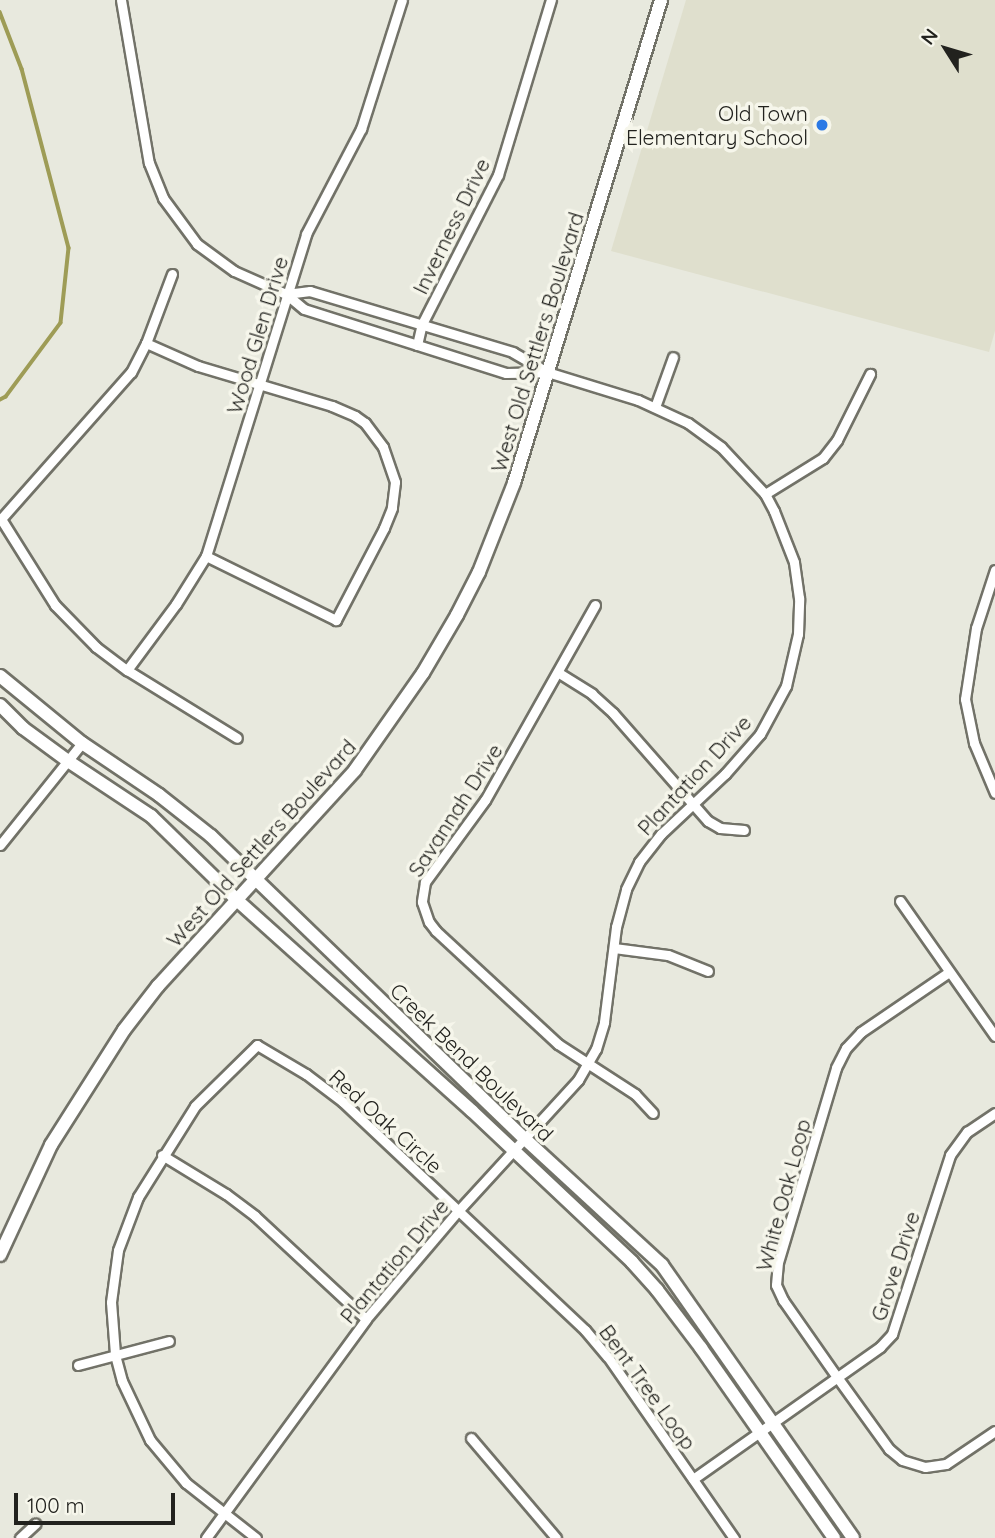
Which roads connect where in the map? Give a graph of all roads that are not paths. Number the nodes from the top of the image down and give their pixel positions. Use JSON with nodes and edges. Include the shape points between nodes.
{"nodes":[{"id":1,"x":121,"y":0,"type":"edge"},
{"id":2,"x":402,"y":0,"type":"edge"},
{"id":3,"x":551,"y":0,"type":"edge"},
{"id":4,"x":661,"y":0,"type":"edge"},
{"id":5,"x":172,"y":274,"type":"dead end"},
{"id":6,"x":286,"y":294,"type":"junction"},
{"id":7,"x":422,"y":324,"type":"junction"},
{"id":8,"x":146,"y":343,"type":"junction"},
{"id":9,"x":417,"y":345,"type":"junction"},
{"id":10,"x":673,"y":357,"type":"dead end"},
{"id":11,"x":547,"y":372,"type":"junction"},
{"id":12,"x":870,"y":374,"type":"dead end"},
{"id":13,"x":260,"y":385,"type":"junction"},
{"id":14,"x":654,"y":407,"type":"junction"},
{"id":15,"x":765,"y":494,"type":"junction"},
{"id":16,"x":205,"y":556,"type":"junction"},
{"id":17,"x":995,"y":570,"type":"edge"},
{"id":18,"x":595,"y":605,"type":"dead end"},
{"id":19,"x":127,"y":670,"type":"junction"},
{"id":20,"x":559,"y":673,"type":"junction"},
{"id":21,"x":0,"y":676,"type":"edge"},
{"id":22,"x":0,"y":705,"type":"edge"},
{"id":23,"x":237,"y":738,"type":"dead end"},
{"id":24,"x":82,"y":743,"type":"junction"},
{"id":25,"x":68,"y":761,"type":"junction"},
{"id":26,"x":995,"y":793,"type":"edge"},
{"id":27,"x":692,"y":804,"type":"junction"},
{"id":28,"x":744,"y":830,"type":"dead end"},
{"id":29,"x":0,"y":845,"type":"edge"},
{"id":30,"x":257,"y":881,"type":"junction"},
{"id":31,"x":239,"y":901,"type":"junction"},
{"id":32,"x":900,"y":901,"type":"dead end"},
{"id":33,"x":614,"y":948,"type":"junction"},
{"id":34,"x":708,"y":971,"type":"dead end"},
{"id":35,"x":949,"y":972,"type":"junction"},
{"id":36,"x":995,"y":1036,"type":"edge"},
{"id":37,"x":588,"y":1065,"type":"junction"},
{"id":38,"x":653,"y":1113,"type":"dead end"},
{"id":39,"x":995,"y":1113,"type":"edge"},
{"id":40,"x":525,"y":1139,"type":"junction"},
{"id":41,"x":514,"y":1151,"type":"junction"},
{"id":42,"x":162,"y":1155,"type":"junction"},
{"id":43,"x":458,"y":1210,"type":"junction"},
{"id":44,"x":0,"y":1255,"type":"edge"},
{"id":45,"x":366,"y":1319,"type":"junction"},
{"id":46,"x":169,"y":1341,"type":"dead end"},
{"id":47,"x":115,"y":1354,"type":"junction"},
{"id":48,"x":78,"y":1365,"type":"dead end"},
{"id":49,"x":837,"y":1377,"type":"junction"},
{"id":50,"x":772,"y":1423,"type":"junction"},
{"id":51,"x":995,"y":1431,"type":"edge"},
{"id":52,"x":760,"y":1432,"type":"junction"},
{"id":53,"x":471,"y":1438,"type":"dead end"},
{"id":54,"x":692,"y":1479,"type":"junction"},
{"id":55,"x":223,"y":1514,"type":"junction"},
{"id":56,"x":34,"y":1524,"type":"dead end"},
{"id":57,"x":20,"y":1538,"type":"edge"},
{"id":58,"x":206,"y":1538,"type":"edge"},
{"id":59,"x":256,"y":1538,"type":"edge"},
{"id":60,"x":556,"y":1538,"type":"edge"},
{"id":61,"x":734,"y":1538,"type":"edge"},
{"id":62,"x":834,"y":1538,"type":"edge"},
{"id":63,"x":853,"y":1538,"type":"edge"}],
"edges":[{"from":1,"to":6,"type":"street","name":"Plantation Drive","via":[[145,145],[163,198],[184,230],[219,261]]},
{"from":2,"to":6,"type":"street","name":"Wood Glen Drive","via":[[367,113],[306,234]]},
{"from":3,"to":7,"type":"street","name":"Inverness Drive","via":[[498,175]]},
{"from":4,"to":11,"type":"street","name":"West Old Settlers Boulevard"},
{"from":5,"to":8,"type":"street"},
{"from":6,"to":7,"type":"street","name":"Plantation Drive","via":[[310,291]]},
{"from":6,"to":9,"type":"street","name":"Plantation Drive","via":[[304,309]]},
{"from":6,"to":13,"type":"street","name":"Wood Glen Drive"},
{"from":7,"to":9,"type":"street","name":"Inverness Drive"},
{"from":7,"to":11,"type":"street","name":"Plantation Drive","via":[[513,352]]},
{"from":8,"to":13,"type":"street","via":[[198,366]]},
{"from":8,"to":19,"type":"street","via":[[114,395],[1,519],[55,604]]},
{"from":9,"to":11,"type":"street","name":"Plantation Drive","via":[[506,373]]},
{"from":10,"to":14,"type":"street"},
{"from":11,"to":14,"type":"street","name":"Plantation Drive"},
{"from":11,"to":30,"type":"street","name":"West Old Settlers Boulevard","via":[[514,483],[457,615],[355,771]]},
{"from":12,"to":15,"type":"street","via":[[823,458]]},
{"from":13,"to":16,"type":"street","name":"Wood Glen Drive"},
{"from":13,"to":16,"type":"street","via":[[332,406],[365,423],[383,447],[395,482],[392,508],[336,620]]},
{"from":14,"to":15,"type":"street","name":"Plantation Drive","via":[[688,423],[721,447]]},
{"from":15,"to":27,"type":"street","name":"Plantation Drive","via":[[794,562],[799,598],[796,652],[786,686],[760,734]]},
{"from":16,"to":19,"type":"street","name":"Wood Glen Drive"},
{"from":17,"to":26,"type":"street","via":[[976,628],[965,699],[974,743]]},
{"from":18,"to":20,"type":"street","name":"Savannah Drive"},
{"from":19,"to":23,"type":"street"},
{"from":20,"to":27,"type":"street","via":[[613,713]]},
{"from":20,"to":37,"type":"street","name":"Savannah Drive","via":[[485,800],[425,882],[422,902],[436,931],[558,1044]]},
{"from":21,"to":24,"type":"street","name":"Creek Bend Boulevard"},
{"from":22,"to":25,"type":"street","name":"Creek Bend Boulevard"},
{"from":24,"to":25,"type":"street"},
{"from":24,"to":30,"type":"street","name":"Creek Bend Boulevard","via":[[200,827]]},
{"from":25,"to":29,"type":"street"},
{"from":25,"to":31,"type":"street","name":"Creek Bend Boulevard","via":[[151,816]]},
{"from":27,"to":28,"type":"street","via":[[713,824]]},
{"from":27,"to":33,"type":"street","name":"Plantation Drive","via":[[639,862],[620,908]]},
{"from":30,"to":31,"type":"street","name":"West Old Settlers Boulevard"},
{"from":30,"to":40,"type":"street","name":"Creek Bend Boulevard"},
{"from":31,"to":41,"type":"street","name":"Creek Bend Boulevard"},
{"from":31,"to":44,"type":"street","name":"West Old Settlers Boulevard","via":[[158,986],[124,1030],[51,1145]]},
{"from":32,"to":35,"type":"street"},
{"from":33,"to":34,"type":"street","via":[[659,952]]},
{"from":33,"to":37,"type":"street","name":"Plantation Drive","via":[[604,1022]]},
{"from":35,"to":36,"type":"street"},
{"from":35,"to":49,"type":"street","name":"White Oak Loop","via":[[861,1032],[846,1048],[778,1262],[776,1285],[783,1300]]},
{"from":37,"to":38,"type":"street","name":"Savannah Drive","via":[[635,1094]]},
{"from":37,"to":40,"type":"street","name":"Plantation Drive","via":[[568,1095]]},
{"from":39,"to":49,"type":"street","name":"Grove Drive","via":[[967,1132],[950,1155],[892,1334]]},
{"from":40,"to":41,"type":"street","name":"Plantation Drive"},
{"from":40,"to":50,"type":"street","name":"Creek Bend Boulevard","via":[[662,1265]]},
{"from":41,"to":43,"type":"street","name":"Plantation Drive"},
{"from":41,"to":52,"type":"street","name":"Creek Bend Boulevard","via":[[657,1290]]},
{"from":42,"to":43,"type":"street","name":"Red Oak Circle","via":[[202,1098],[257,1045],[329,1090]]},
{"from":42,"to":45,"type":"street","via":[[255,1216]]},
{"from":42,"to":47,"type":"street","name":"Red Oak Circle","via":[[138,1197],[118,1250],[111,1303]]},
{"from":43,"to":45,"type":"street","name":"Plantation Drive"},
{"from":43,"to":54,"type":"street","name":"Bent Tree Loop","via":[[597,1343]]},
{"from":45,"to":55,"type":"street","name":"Plantation Drive"},
{"from":46,"to":47,"type":"street"},
{"from":47,"to":48,"type":"street"},
{"from":47,"to":55,"type":"street","name":"Red Oak Circle","via":[[129,1399],[150,1440],[186,1483]]},
{"from":49,"to":50,"type":"street","name":"Grove Drive"},
{"from":49,"to":51,"type":"street","name":"White Oak Loop","via":[[889,1448],[913,1465],[952,1461]]},
{"from":50,"to":52,"type":"street","name":"Grove Drive"},
{"from":50,"to":63,"type":"street","name":"Creek Bend Boulevard"},
{"from":52,"to":54,"type":"street","name":"Grove Drive"},
{"from":52,"to":62,"type":"street","name":"Creek Bend Boulevard"},
{"from":53,"to":60,"type":"street"},
{"from":54,"to":61,"type":"street","name":"Bent Tree Loop"},
{"from":55,"to":58,"type":"street","name":"Plantation Drive"},
{"from":55,"to":59,"type":"street","name":"Red Oak Circle"},
{"from":56,"to":57,"type":"street"}]}
